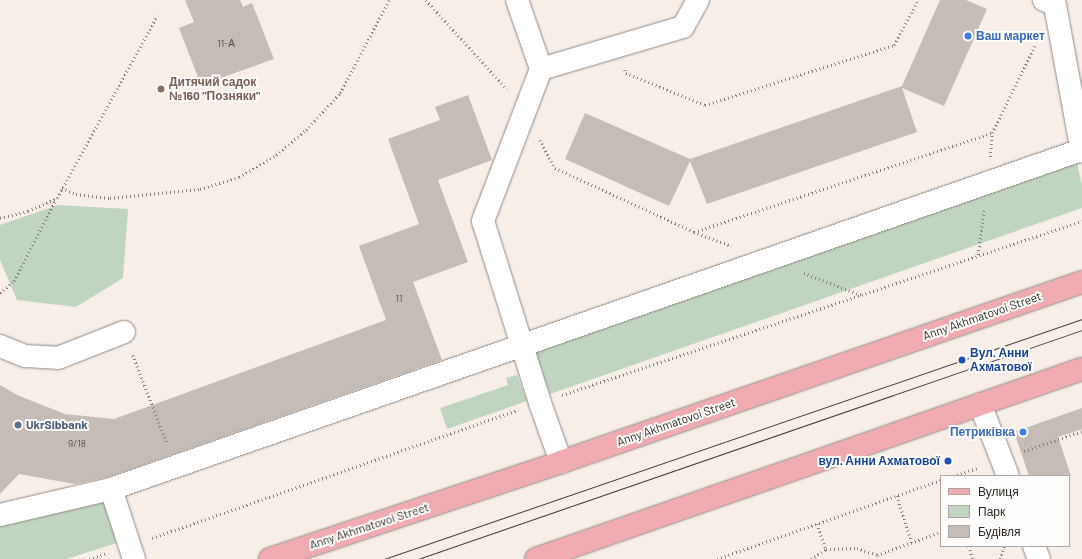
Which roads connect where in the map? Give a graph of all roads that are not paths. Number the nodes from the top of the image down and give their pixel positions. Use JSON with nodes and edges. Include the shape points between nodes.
{"nodes":[{"id":1,"x":517,"y":0,"type":"edge"},
{"id":2,"x":698,"y":0,"type":"edge"},
{"id":3,"x":1051,"y":2,"type":"edge"},
{"id":4,"x":541,"y":70,"type":"junction"},
{"id":5,"x":1082,"y":151,"type":"edge"},
{"id":6,"x":1082,"y":282,"type":"edge"},
{"id":7,"x":124,"y":332,"type":"road end"},
{"id":8,"x":521,"y":344,"type":"junction"},
{"id":9,"x":0,"y":346,"type":"edge"},
{"id":10,"x":1082,"y":369,"type":"edge"},
{"id":11,"x":980,"y":404,"type":"junction"},
{"id":12,"x":561,"y":462,"type":"junction"},
{"id":13,"x":1008,"y":475,"type":"edge"},
{"id":14,"x":111,"y":490,"type":"junction"},
{"id":15,"x":0,"y":515,"type":"edge"},
{"id":16,"x":1034,"y":547,"type":"edge"},
{"id":17,"x":131,"y":553,"type":"edge"},
{"id":18,"x":270,"y":559,"type":"edge"},
{"id":19,"x":536,"y":559,"type":"edge"},
{"id":20,"x":1039,"y":559,"type":"edge"}],
"edges":[{"from":1,"to":4,"type":"lane"},
{"from":2,"to":4,"type":"lane","via":[[683,27]]},
{"from":3,"to":5,"type":"lane"},
{"from":4,"to":8,"type":"lane","via":[[483,221]]},
{"from":5,"to":8,"type":"lane"},
{"from":6,"to":12,"type":"main road","name":"Anny Akhmatovoi Street"},
{"from":7,"to":9,"type":"lane","via":[[58,358],[25,356]]},
{"from":8,"to":12,"type":"lane"},
{"from":8,"to":14,"type":"lane"},
{"from":10,"to":11,"type":"main road"},
{"from":11,"to":13,"type":"lane"},
{"from":11,"to":19,"type":"main road"},
{"from":12,"to":18,"type":"main road","name":"Anny Akhmatovoi Street"},
{"from":14,"to":15,"type":"lane"},
{"from":14,"to":17,"type":"lane"},
{"from":16,"to":20,"type":"lane"}]}
